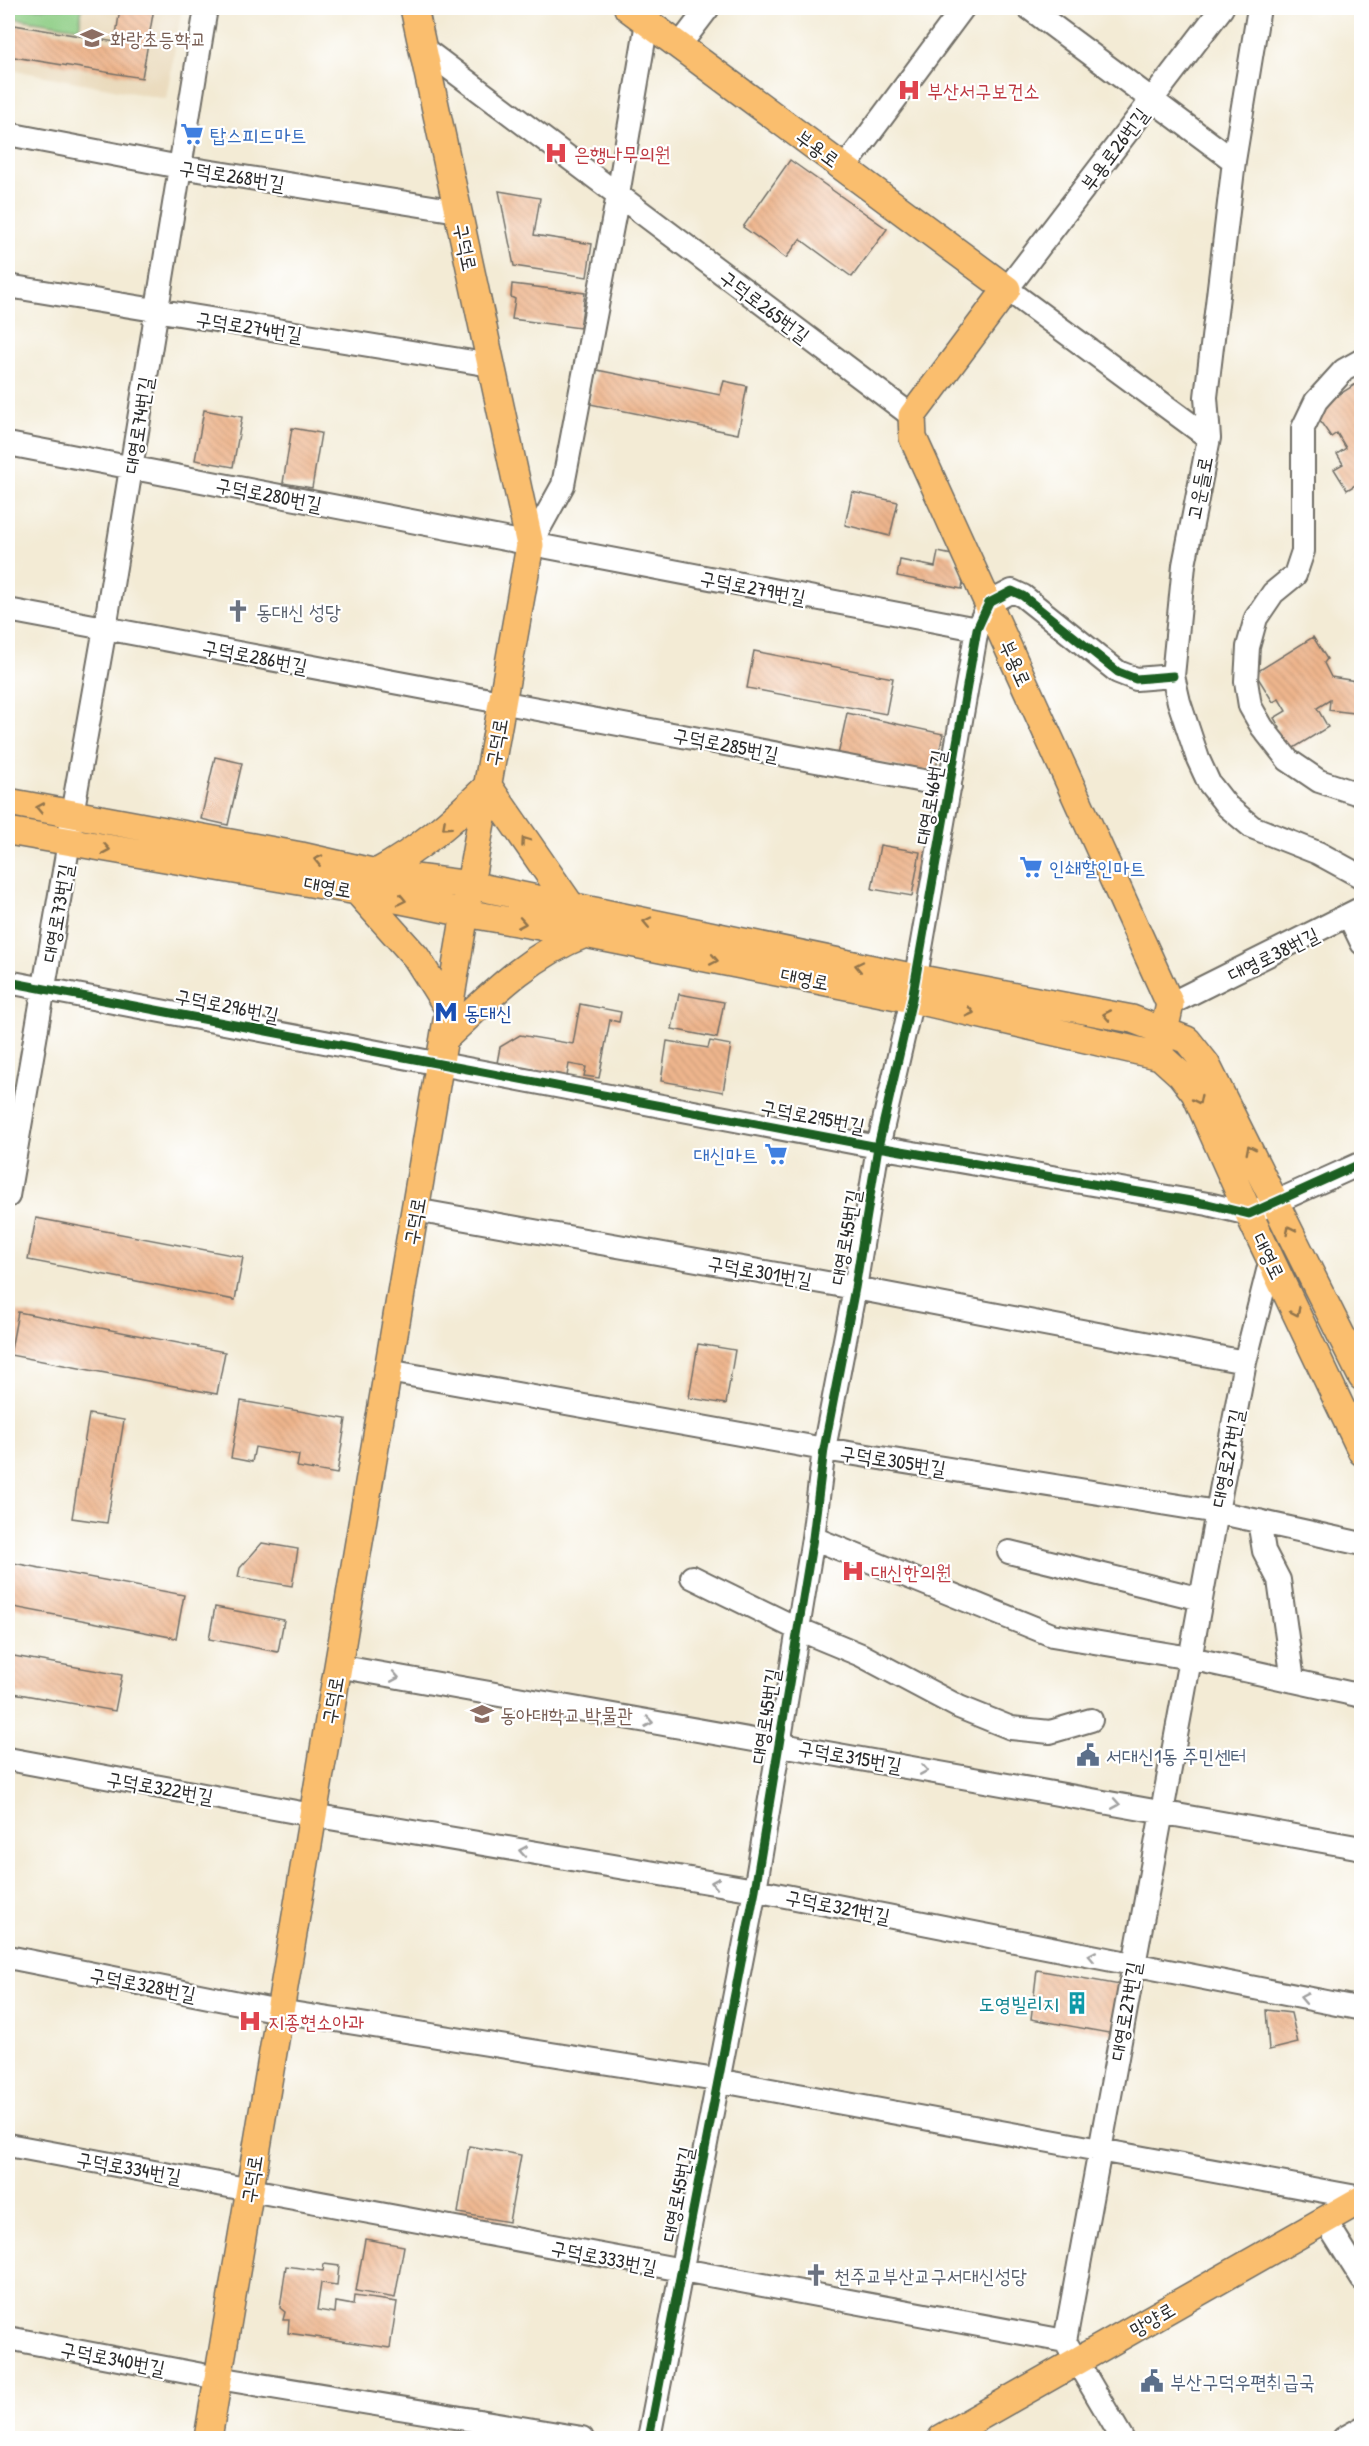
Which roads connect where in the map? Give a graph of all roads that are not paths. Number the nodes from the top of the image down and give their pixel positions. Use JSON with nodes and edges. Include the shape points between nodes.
{"nodes":[{"id":1,"x":206,"y":8,"type":"edge"},
{"id":2,"x":414,"y":8,"type":"edge"},
{"id":3,"x":708,"y":8,"type":"edge"},
{"id":4,"x":963,"y":8,"type":"edge"},
{"id":5,"x":1029,"y":8,"type":"edge"},
{"id":6,"x":1222,"y":8,"type":"edge"},
{"id":7,"x":1259,"y":8,"type":"edge"},
{"id":8,"x":638,"y":15,"type":"edge"},
{"id":9,"x":679,"y":46,"type":"junction"},
{"id":10,"x":423,"y":48,"type":"junction"},
{"id":11,"x":1152,"y":99,"type":"junction"},
{"id":12,"x":8,"y":134,"type":"edge"},
{"id":13,"x":1234,"y":161,"type":"junction"},
{"id":14,"x":180,"y":167,"type":"junction"},
{"id":15,"x":845,"y":167,"type":"junction"},
{"id":16,"x":618,"y":195,"type":"junction"},
{"id":17,"x":458,"y":211,"type":"junction"},
{"id":18,"x":8,"y":286,"type":"edge"},
{"id":19,"x":1007,"y":290,"type":"junction"},
{"id":20,"x":157,"y":311,"type":"junction"},
{"id":21,"x":1362,"y":360,"type":"edge"},
{"id":22,"x":491,"y":365,"type":"junction"},
{"id":23,"x":912,"y":416,"type":"junction"},
{"id":24,"x":1209,"y":438,"type":"junction"},
{"id":25,"x":8,"y":444,"type":"edge"},
{"id":26,"x":131,"y":468,"type":"junction"},
{"id":27,"x":530,"y":545,"type":"junction"},
{"id":28,"x":989,"y":603,"type":"junction"},
{"id":29,"x":8,"y":610,"type":"edge"},
{"id":30,"x":105,"y":628,"type":"junction"},
{"id":31,"x":977,"y":629,"type":"junction"},
{"id":32,"x":1173,"y":676,"type":"junction"},
{"id":33,"x":503,"y":702,"type":"junction"},
{"id":34,"x":488,"y":786,"type":"junction"},
{"id":35,"x":950,"y":786,"type":"junction"},
{"id":36,"x":1362,"y":795,"type":"edge"},
{"id":37,"x":8,"y":802,"type":"edge"},
{"id":38,"x":72,"y":814,"type":"junction"},
{"id":39,"x":8,"y":831,"type":"edge"},
{"id":40,"x":69,"y":842,"type":"junction"},
{"id":41,"x":1362,"y":877,"type":"edge"},
{"id":42,"x":367,"y":882,"type":"junction"},
{"id":43,"x":470,"y":885,"type":"junction"},
{"id":44,"x":571,"y":906,"type":"junction"},
{"id":45,"x":1355,"y":912,"type":"edge"},
{"id":46,"x":465,"y":913,"type":"junction"},
{"id":47,"x":585,"y":934,"type":"junction"},
{"id":48,"x":1362,"y":943,"type":"edge"},
{"id":49,"x":8,"y":982,"type":"edge"},
{"id":50,"x":44,"y":989,"type":"junction"},
{"id":51,"x":914,"y":989,"type":"junction"},
{"id":52,"x":450,"y":1011,"type":"junction"},
{"id":53,"x":1167,"y":1017,"type":"junction"},
{"id":54,"x":443,"y":1051,"type":"junction"},
{"id":55,"x":1160,"y":1056,"type":"junction"},
{"id":56,"x":878,"y":1147,"type":"junction"},
{"id":57,"x":1362,"y":1163,"type":"edge"},
{"id":58,"x":8,"y":1196,"type":"edge"},
{"id":59,"x":1276,"y":1202,"type":"junction"},
{"id":60,"x":416,"y":1210,"type":"junction"},
{"id":61,"x":1249,"y":1214,"type":"junction"},
{"id":62,"x":1271,"y":1259,"type":"junction"},
{"id":63,"x":855,"y":1288,"type":"junction"},
{"id":64,"x":1245,"y":1362,"type":"junction"},
{"id":65,"x":388,"y":1371,"type":"junction"},
{"id":66,"x":1362,"y":1377,"type":"edge"},
{"id":67,"x":824,"y":1449,"type":"junction"},
{"id":68,"x":1362,"y":1452,"type":"edge"},
{"id":69,"x":1216,"y":1512,"type":"junction"},
{"id":70,"x":1259,"y":1521,"type":"junction"},
{"id":71,"x":813,"y":1538,"type":"junction"},
{"id":72,"x":1362,"y":1544,"type":"edge"},
{"id":73,"x":1009,"y":1552,"type":"dead end"},
{"id":74,"x":692,"y":1578,"type":"dead end"},
{"id":75,"x":1201,"y":1599,"type":"junction"},
{"id":76,"x":798,"y":1629,"type":"junction"},
{"id":77,"x":1190,"y":1658,"type":"junction"},
{"id":78,"x":337,"y":1666,"type":"junction"},
{"id":79,"x":1293,"y":1681,"type":"junction"},
{"id":80,"x":1362,"y":1696,"type":"edge"},
{"id":81,"x":1092,"y":1720,"type":"dead end"},
{"id":82,"x":779,"y":1744,"type":"junction"},
{"id":83,"x":8,"y":1759,"type":"edge"},
{"id":84,"x":1161,"y":1812,"type":"junction"},
{"id":85,"x":312,"y":1815,"type":"junction"},
{"id":86,"x":1362,"y":1848,"type":"edge"},
{"id":87,"x":754,"y":1890,"type":"junction"},
{"id":88,"x":8,"y":1957,"type":"edge"},
{"id":89,"x":1133,"y":1964,"type":"junction"},
{"id":90,"x":1362,"y":2009,"type":"edge"},
{"id":91,"x":279,"y":2011,"type":"junction"},
{"id":92,"x":716,"y":2080,"type":"junction"},
{"id":93,"x":8,"y":2145,"type":"edge"},
{"id":94,"x":1099,"y":2151,"type":"junction"},
{"id":95,"x":250,"y":2189,"type":"junction"},
{"id":96,"x":1362,"y":2198,"type":"edge"},
{"id":97,"x":1325,"y":2220,"type":"junction"},
{"id":98,"x":681,"y":2271,"type":"junction"},
{"id":99,"x":1362,"y":2279,"type":"edge"},
{"id":100,"x":8,"y":2338,"type":"edge"},
{"id":101,"x":1071,"y":2352,"type":"junction"},
{"id":102,"x":218,"y":2378,"type":"junction"},
{"id":103,"x":1362,"y":2428,"type":"edge"},
{"id":104,"x":208,"y":2439,"type":"edge"},
{"id":105,"x":582,"y":2439,"type":"edge"},
{"id":106,"x":649,"y":2439,"type":"edge"},
{"id":107,"x":942,"y":2439,"type":"edge"},
{"id":108,"x":1122,"y":2439,"type":"edge"},
{"id":109,"x":1344,"y":2439,"type":"edge"}],
"edges":[{"from":1,"to":14,"type":"street","name":"대영로74번길"},
{"from":2,"to":10,"type":"main road","name":"구덕로"},
{"from":3,"to":9,"type":"street"},
{"from":4,"to":15,"type":"street"},
{"from":5,"to":11,"type":"street"},
{"from":6,"to":11,"type":"street","name":"부용로26번길"},
{"from":7,"to":13,"type":"street","name":"고운들로"},
{"from":8,"to":9,"type":"main road","name":"부용로"},
{"from":8,"to":16,"type":"street"},
{"from":9,"to":15,"type":"main road","name":"부용로"},
{"from":10,"to":16,"type":"street","name":"구덕로265번길"},
{"from":10,"to":17,"type":"main road","name":"구덕로"},
{"from":11,"to":13,"type":"street"},
{"from":11,"to":19,"type":"street","name":"부용로26번길"},
{"from":12,"to":14,"type":"street","name":"구덕로268번길"},
{"from":13,"to":24,"type":"street","name":"고운들로","via":[[1206,397]]},
{"from":14,"to":17,"type":"street","name":"구덕로268번길"},
{"from":14,"to":20,"type":"street","name":"대영로74번길"},
{"from":15,"to":19,"type":"main road","name":"부용로"},
{"from":16,"to":23,"type":"street","name":"구덕로265번길"},
{"from":16,"to":27,"type":"street","via":[[563,485]]},
{"from":17,"to":22,"type":"main road","name":"구덕로"},
{"from":18,"to":20,"type":"street","name":"구덕로274번길"},
{"from":19,"to":23,"type":"main road"},
{"from":19,"to":24,"type":"street","name":"부용로"},
{"from":20,"to":22,"type":"street","name":"구덕로274번길"},
{"from":20,"to":26,"type":"street","name":"대영로74번길"},
{"from":21,"to":36,"type":"street","via":[[1344,370],[1316,401],[1303,428],[1304,551],[1295,575],[1273,593],[1256,618],[1248,647],[1246,681],[1250,706],[1288,760],[1319,781]]},
{"from":22,"to":27,"type":"main road","name":"구덕로"},
{"from":23,"to":28,"type":"main road","name":"부용로","via":[[913,438]]},
{"from":24,"to":32,"type":"street","name":"고운들로","via":[[1184,565]]},
{"from":25,"to":26,"type":"street","name":"구덕로280번길"},
{"from":26,"to":27,"type":"street","name":"구덕로280번길"},
{"from":26,"to":30,"type":"street","name":"대영로74번길"},
{"from":27,"to":31,"type":"street","name":"구덕로279번길"},
{"from":27,"to":33,"type":"main road","name":"구덕로"},
{"from":28,"to":31,"type":"street","name":"대영로46번길"},
{"from":28,"to":32,"type":"street","via":[[1012,591],[1118,672],[1136,679]]},
{"from":28,"to":53,"type":"main road","name":"부용로"},
{"from":29,"to":30,"type":"street","name":"구덕로286번길"},
{"from":30,"to":33,"type":"street","name":"구덕로286번길"},
{"from":30,"to":38,"type":"street","name":"대영로74번길"},
{"from":31,"to":35,"type":"street","name":"대영로46번길"},
{"from":32,"to":41,"type":"street","name":"고운들로","via":[[1198,759],[1209,783],[1227,806],[1252,827],[1318,853]]},
{"from":33,"to":34,"type":"main road","name":"구덕로"},
{"from":33,"to":35,"type":"street","name":"구덕로285번길"},
{"from":34,"to":42,"type":"main road","one_way":true,"via":[[442,830]]},
{"from":34,"to":43,"type":"main road","name":"구덕로"},
{"from":44,"to":34,"type":"main road","one_way":true},
{"from":35,"to":51,"type":"street","name":"대영로46번길"},
{"from":38,"to":37,"type":"main road","name":"대영로","one_way":true},
{"from":38,"to":40,"type":"street","name":"대영로74번길"},
{"from":42,"to":38,"type":"main road","name":"대영로","one_way":true,"via":[[301,856]]},
{"from":39,"to":40,"type":"main road","name":"대영로"},
{"from":40,"to":42,"type":"main road","name":"대영로","one_way":true},
{"from":40,"to":50,"type":"street","name":"대영로73번길"},
{"from":42,"to":43,"type":"main road","name":"대영로"},
{"from":42,"to":46,"type":"main road","name":"대영로","one_way":true},
{"from":42,"to":52,"type":"main road"},
{"from":43,"to":44,"type":"main road","name":"대영로"},
{"from":43,"to":46,"type":"main road","name":"구덕로"},
{"from":51,"to":44,"type":"main road","name":"대영로","one_way":true},
{"from":45,"to":48,"type":"street","name":"대영로38번길"},
{"from":45,"to":53,"type":"street","name":"대영로38번길"},
{"from":46,"to":47,"type":"main road","name":"대영로","one_way":true},
{"from":46,"to":52,"type":"main road","name":"구덕로"},
{"from":47,"to":51,"type":"main road","name":"대영로","one_way":true},
{"from":47,"to":54,"type":"main road","via":[[538,957],[512,976]]},
{"from":49,"to":50,"type":"street","name":"구덕로296번길"},
{"from":50,"to":54,"type":"street","name":"구덕로296번길"},
{"from":50,"to":58,"type":"street","name":"대영로73번길"},
{"from":53,"to":51,"type":"main road","name":"대영로","one_way":true,"via":[[1132,1019]]},
{"from":51,"to":55,"type":"main road","name":"대영로","one_way":true},
{"from":51,"to":56,"type":"street","name":"대영로45번길"},
{"from":52,"to":54,"type":"main road","name":"구덕로"},
{"from":53,"to":55,"type":"main road"},
{"from":59,"to":53,"type":"main road","name":"대영로","one_way":true,"via":[[1206,1064]]},
{"from":54,"to":56,"type":"street","name":"구덕로295번길"},
{"from":54,"to":60,"type":"main road","name":"구덕로"},
{"from":55,"to":61,"type":"main road","name":"대영로","one_way":true,"via":[[1195,1093]]},
{"from":56,"to":61,"type":"street","name":"구덕로295번길"},
{"from":56,"to":63,"type":"street","name":"대영로45번길"},
{"from":57,"to":59,"type":"street"},
{"from":59,"to":61,"type":"street"},
{"from":66,"to":59,"type":"main road","name":"대영로","one_way":true},
{"from":60,"to":63,"type":"street","name":"구덕로301번길"},
{"from":60,"to":65,"type":"main road","name":"구덕로"},
{"from":61,"to":62,"type":"main road","name":"대영로"},
{"from":62,"to":64,"type":"street","name":"대영로27번길"},
{"from":62,"to":68,"type":"main road","name":"대영로","one_way":true},
{"from":63,"to":64,"type":"street","name":"구덕로301번길"},
{"from":63,"to":67,"type":"street","name":"대영로45번길"},
{"from":64,"to":69,"type":"street","name":"대영로27번길"},
{"from":65,"to":67,"type":"street","name":"구덕로305번길"},
{"from":65,"to":78,"type":"main road","name":"구덕로"},
{"from":67,"to":69,"type":"street","name":"구덕로305번길"},
{"from":67,"to":71,"type":"street","name":"대영로45번길"},
{"from":69,"to":70,"type":"street","name":"구덕로305번길"},
{"from":69,"to":75,"type":"street","name":"대영로27번길"},
{"from":70,"to":72,"type":"street","name":"구덕로305번길"},
{"from":70,"to":79,"type":"street","via":[[1264,1551],[1279,1580]]},
{"from":71,"to":76,"type":"street","name":"대영로45번길"},
{"from":71,"to":77,"type":"street","via":[[1052,1635]]},
{"from":73,"to":75,"type":"street"},
{"from":74,"to":76,"type":"street"},
{"from":75,"to":77,"type":"street","name":"대영로27번길"},
{"from":76,"to":81,"type":"street","via":[[1011,1728],[1050,1731]]},
{"from":76,"to":82,"type":"street","name":"대영로45번길"},
{"from":77,"to":79,"type":"street"},
{"from":77,"to":84,"type":"street","name":"대영로27번길"},
{"from":78,"to":82,"type":"street","name":"구덕로315번길","one_way":true},
{"from":78,"to":85,"type":"main road","name":"구덕로"},
{"from":79,"to":80,"type":"street"},
{"from":82,"to":84,"type":"street","name":"구덕로315번길","one_way":true},
{"from":82,"to":87,"type":"street","name":"대영로45번길"},
{"from":83,"to":85,"type":"street","name":"구덕로322번길"},
{"from":84,"to":86,"type":"street","name":"구덕로315번길"},
{"from":84,"to":89,"type":"street","name":"대영로27번길"},
{"from":87,"to":85,"type":"street","name":"구덕로321번길","one_way":true},
{"from":85,"to":91,"type":"main road","name":"구덕로"},
{"from":89,"to":87,"type":"street","name":"구덕로321번길","one_way":true},
{"from":87,"to":92,"type":"street","name":"대영로45번길"},
{"from":88,"to":91,"type":"street","name":"구덕로328번길"},
{"from":90,"to":89,"type":"street","name":"구덕로321번길","one_way":true},
{"from":89,"to":94,"type":"street","name":"대영로27번길"},
{"from":91,"to":92,"type":"street","name":"구덕로328번길"},
{"from":91,"to":95,"type":"main road","name":"구덕로"},
{"from":92,"to":94,"type":"street","name":"구덕로328번길"},
{"from":92,"to":98,"type":"street","name":"대영로45번길"},
{"from":93,"to":95,"type":"street","name":"구덕로334번길"},
{"from":94,"to":96,"type":"street","name":"구덕로328번길"},
{"from":94,"to":101,"type":"street","name":"대영로27번길"},
{"from":95,"to":98,"type":"street","name":"구덕로333번길"},
{"from":95,"to":102,"type":"main road","name":"구덕로"},
{"from":96,"to":97,"type":"main road","name":"망양로"},
{"from":97,"to":99,"type":"street"},
{"from":97,"to":101,"type":"main road","name":"망양로"},
{"from":98,"to":101,"type":"street","name":"구덕로333번길"},
{"from":98,"to":106,"type":"street","name":"대영로45번길"},
{"from":100,"to":102,"type":"street","name":"구덕로340번길"},
{"from":101,"to":107,"type":"main road","name":"망양로"},
{"from":101,"to":108,"type":"street"},
{"from":102,"to":104,"type":"main road","name":"구덕로"},
{"from":102,"to":105,"type":"street","name":"구덕로340번길"},
{"from":103,"to":109,"type":"street"}]}
